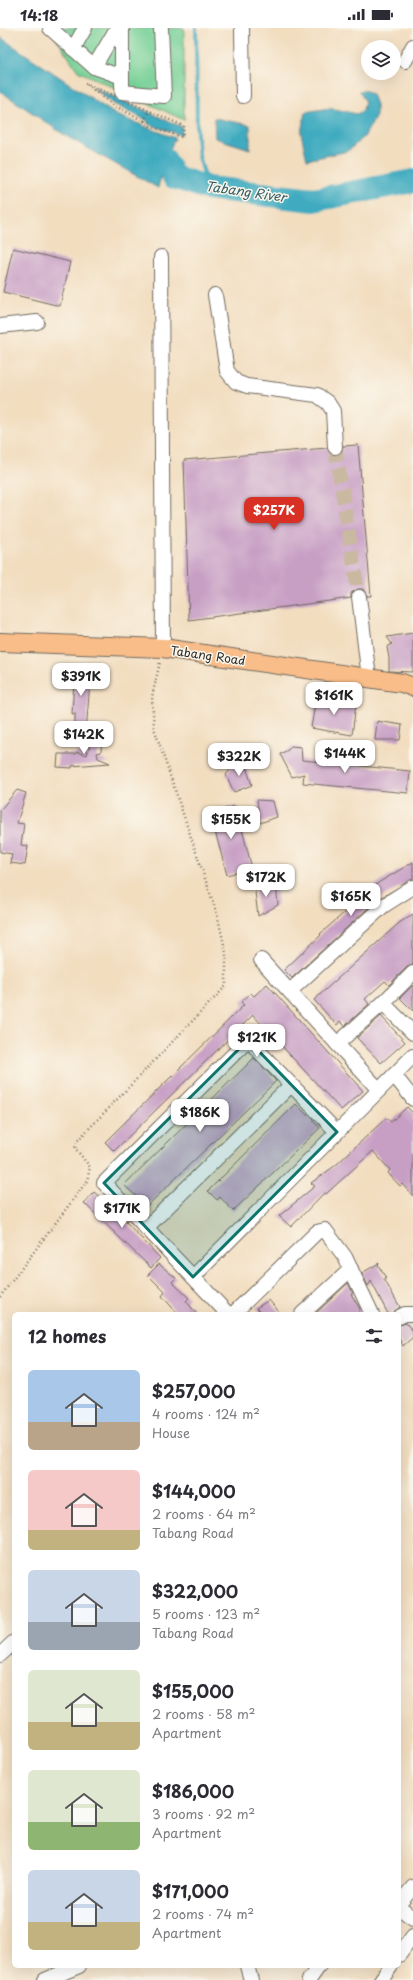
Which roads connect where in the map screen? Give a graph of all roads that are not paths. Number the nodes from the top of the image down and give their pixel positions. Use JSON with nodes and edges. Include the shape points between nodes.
{"nodes":[{"id":1,"x":85,"y":28,"type":"edge"},
{"id":2,"x":117,"y":28,"type":"edge"},
{"id":3,"x":122,"y":28,"type":"edge"},
{"id":4,"x":161,"y":28,"type":"edge"},
{"id":5,"x":242,"y":28,"type":"edge"},
{"id":6,"x":52,"y":29,"type":"edge"},
{"id":7,"x":413,"y":46,"type":"edge"},
{"id":8,"x":73,"y":49,"type":"junction"},
{"id":9,"x":405,"y":61,"type":"dead end"},
{"id":10,"x":94,"y":67,"type":"junction"},
{"id":11,"x":122,"y":77,"type":"junction"},
{"id":12,"x":243,"y":96,"type":"dead end"},
{"id":13,"x":161,"y":257,"type":"dead end"},
{"id":14,"x":215,"y":295,"type":"dead end"},
{"id":15,"x":37,"y":322,"type":"dead end"},
{"id":16,"x":0,"y":326,"type":"edge"},
{"id":17,"x":335,"y":447,"type":"tunnel mouth"},
{"id":18,"x":359,"y":597,"type":"tunnel mouth"},
{"id":19,"x":0,"y":642,"type":"edge"},
{"id":20,"x":163,"y":648,"type":"junction"},
{"id":21,"x":369,"y":678,"type":"junction"},
{"id":22,"x":413,"y":687,"type":"edge"},
{"id":23,"x":413,"y":887,"type":"edge"},
{"id":24,"x":261,"y":960,"type":"dead end"},
{"id":25,"x":413,"y":973,"type":"edge"},
{"id":26,"x":290,"y":991,"type":"junction"},
{"id":27,"x":383,"y":1003,"type":"junction"},
{"id":28,"x":413,"y":1034,"type":"edge"},
{"id":29,"x":337,"y":1044,"type":"junction"},
{"id":30,"x":413,"y":1056,"type":"edge"},
{"id":31,"x":394,"y":1075,"type":"junction"},
{"id":32,"x":291,"y":1085,"type":"junction"},
{"id":33,"x":379,"y":1090,"type":"junction"},
{"id":34,"x":413,"y":1099,"type":"edge"},
{"id":35,"x":337,"y":1132,"type":"junction"},
{"id":36,"x":146,"y":1228,"type":"junction"},
{"id":37,"x":351,"y":1269,"type":"junction"},
{"id":38,"x":193,"y":1277,"type":"junction"},
{"id":39,"x":224,"y":1312,"type":"edge"},
{"id":40,"x":304,"y":1312,"type":"edge"},
{"id":41,"x":371,"y":1312,"type":"edge"},
{"id":42,"x":413,"y":1314,"type":"edge"},
{"id":43,"x":401,"y":1316,"type":"edge"},
{"id":44,"x":12,"y":1644,"type":"edge"},
{"id":45,"x":0,"y":1655,"type":"edge"},
{"id":46,"x":413,"y":1887,"type":"edge"},
{"id":47,"x":401,"y":1902,"type":"edge"},
{"id":48,"x":401,"y":1909,"type":"edge"},
{"id":49,"x":413,"y":1918,"type":"edge"},
{"id":50,"x":413,"y":1936,"type":"edge"},
{"id":51,"x":401,"y":1952,"type":"edge"},
{"id":52,"x":75,"y":1968,"type":"edge"},
{"id":53,"x":248,"y":1968,"type":"edge"},
{"id":54,"x":318,"y":1968,"type":"edge"},
{"id":55,"x":389,"y":1968,"type":"edge"},
{"id":56,"x":45,"y":1980,"type":"edge"},
{"id":57,"x":251,"y":1980,"type":"edge"},
{"id":58,"x":309,"y":1980,"type":"edge"},
{"id":59,"x":380,"y":1980,"type":"edge"}],
"edges":[{"from":1,"to":8,"type":"street"},
{"from":2,"to":10,"type":"street"},
{"from":3,"to":11,"type":"street"},
{"from":4,"to":11,"type":"street","via":[[164,96],[122,95]]},
{"from":5,"to":12,"type":"street"},
{"from":6,"to":8,"type":"street"},
{"from":7,"to":9,"type":"street"},
{"from":8,"to":10,"type":"street"},
{"from":10,"to":11,"type":"street"},
{"from":13,"to":20,"type":"street"},
{"from":14,"to":17,"type":"street","via":[[228,371],[236,382],[247,386],[317,395],[328,403],[333,411]]},
{"from":15,"to":16,"type":"street"},
{"from":18,"to":21,"type":"street"},
{"from":19,"to":20,"type":"main road","name":"Tabang Road"},
{"from":20,"to":21,"type":"main road","name":"Tabang Road"},
{"from":21,"to":22,"type":"main road","name":"Tabang Road"},
{"from":23,"to":26,"type":"street","via":[[383,906]]},
{"from":24,"to":26,"type":"street"},
{"from":25,"to":27,"type":"street"},
{"from":26,"to":29,"type":"street"},
{"from":27,"to":28,"type":"street"},
{"from":27,"to":29,"type":"street"},
{"from":29,"to":33,"type":"street"},
{"from":30,"to":31,"type":"street"},
{"from":31,"to":33,"type":"street"},
{"from":31,"to":34,"type":"street"},
{"from":32,"to":35,"type":"street"},
{"from":32,"to":36,"type":"street"},
{"from":32,"to":36,"type":"street","via":[[248,1040],[104,1183]]},
{"from":33,"to":35,"type":"street"},
{"from":35,"to":38,"type":"street"},
{"from":36,"to":38,"type":"street"},
{"from":37,"to":39,"type":"street","via":[[331,1236],[325,1230],[317,1232]]},
{"from":37,"to":40,"type":"street"},
{"from":37,"to":41,"type":"street"},
{"from":38,"to":39,"type":"street"},
{"from":42,"to":43,"type":"street"},
{"from":44,"to":45,"type":"street"},
{"from":46,"to":47,"type":"street"},
{"from":48,"to":49,"type":"street"},
{"from":50,"to":51,"type":"street"},
{"from":52,"to":56,"type":"street"},
{"from":53,"to":57,"type":"street"},
{"from":54,"to":58,"type":"street"},
{"from":55,"to":59,"type":"street"}]}
